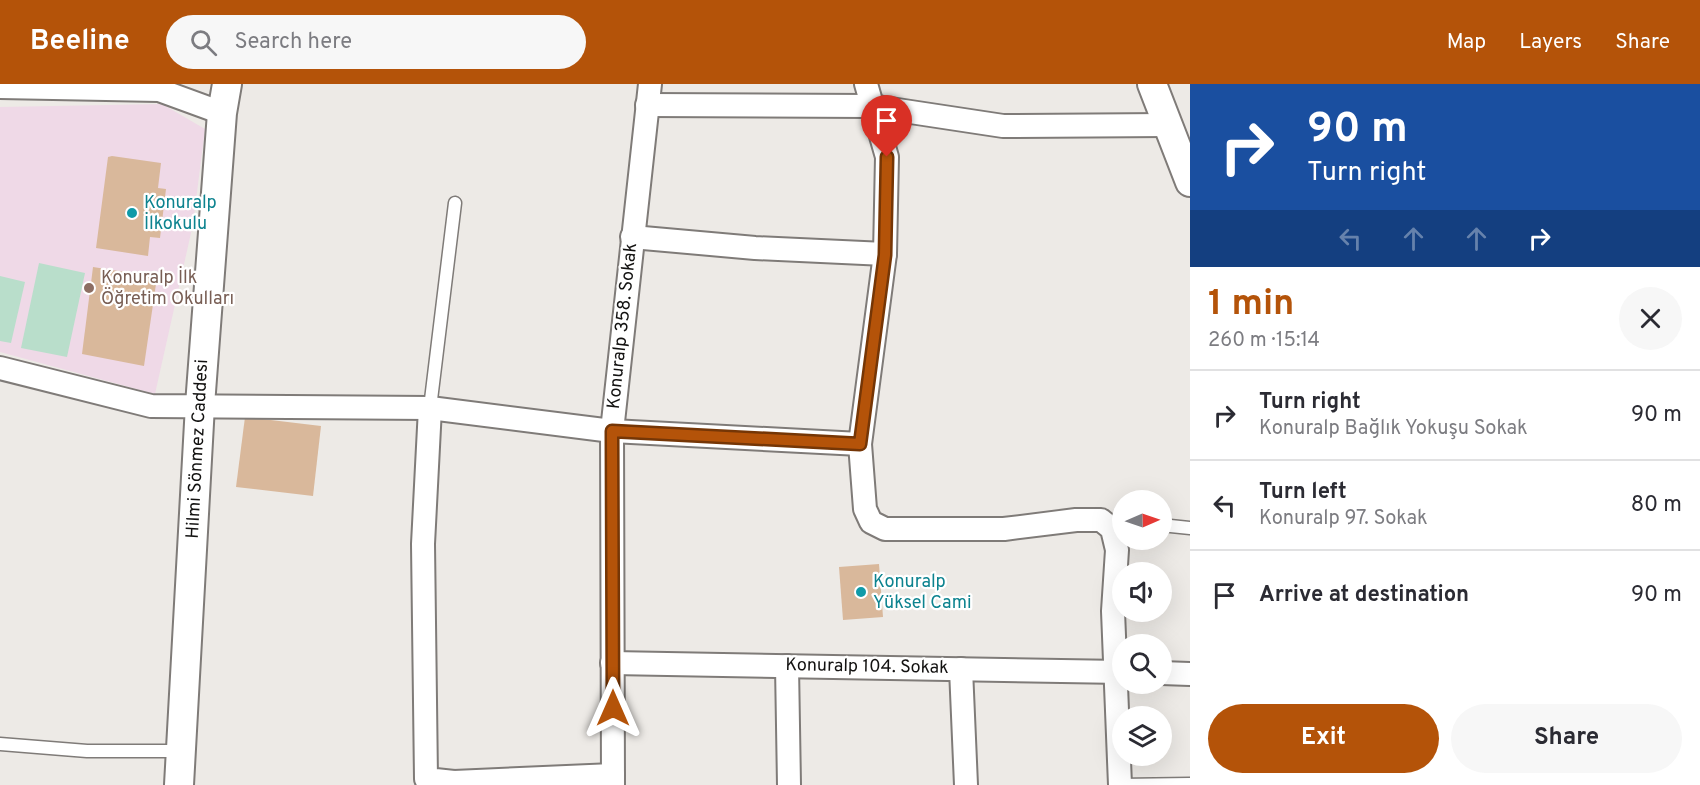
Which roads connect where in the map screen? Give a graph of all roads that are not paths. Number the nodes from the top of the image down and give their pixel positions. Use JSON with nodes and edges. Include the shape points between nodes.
{"nodes":[{"id":1,"x":227,"y":84,"type":"edge"},
{"id":2,"x":866,"y":84,"type":"edge"},
{"id":3,"x":1152,"y":84,"type":"edge"},
{"id":4,"x":0,"y":87,"type":"edge"},
{"id":5,"x":649,"y":94,"type":"edge"},
{"id":6,"x":871,"y":106,"type":"junction"},
{"id":7,"x":222,"y":113,"type":"junction"},
{"id":8,"x":1168,"y":125,"type":"junction"},
{"id":9,"x":1190,"y":182,"type":"edge"},
{"id":10,"x":455,"y":203,"type":"dead end"},
{"id":11,"x":632,"y":237,"type":"junction"},
{"id":12,"x":885,"y":255,"type":"junction"},
{"id":13,"x":0,"y":368,"type":"edge"},
{"id":14,"x":200,"y":405,"type":"junction"},
{"id":15,"x":430,"y":408,"type":"junction"},
{"id":16,"x":612,"y":431,"type":"junction"},
{"id":17,"x":860,"y":444,"type":"junction"},
{"id":18,"x":1112,"y":526,"type":"edge"},
{"id":19,"x":1172,"y":526,"type":"edge"},
{"id":20,"x":1190,"y":528,"type":"edge"},
{"id":21,"x":1117,"y":550,"type":"edge"},
{"id":22,"x":1115,"y":634,"type":"edge"},
{"id":23,"x":612,"y":663,"type":"junction"},
{"id":24,"x":787,"y":666,"type":"junction"},
{"id":25,"x":961,"y":669,"type":"junction"},
{"id":26,"x":1112,"y":672,"type":"edge"},
{"id":27,"x":1172,"y":673,"type":"edge"},
{"id":28,"x":1190,"y":674,"type":"edge"},
{"id":29,"x":1118,"y":694,"type":"edge"},
{"id":30,"x":0,"y":744,"type":"edge"},
{"id":31,"x":181,"y":751,"type":"junction"},
{"id":32,"x":613,"y":780,"type":"edge"},
{"id":33,"x":454,"y":783,"type":"edge"},
{"id":34,"x":1190,"y":784,"type":"edge"},
{"id":35,"x":179,"y":785,"type":"edge"},
{"id":36,"x":789,"y":785,"type":"edge"},
{"id":37,"x":966,"y":785,"type":"edge"},
{"id":38,"x":1120,"y":785,"type":"edge"}],
"edges":[{"from":1,"to":7,"type":"street","name":"Hilmi Sönmez Caddesi"},
{"from":2,"to":6,"type":"street"},
{"from":3,"to":8,"type":"street"},
{"from":4,"to":7,"type":"street","via":[[159,90]]},
{"from":5,"to":6,"type":"street"},
{"from":5,"to":11,"type":"street","name":"Konuralp 358. Sokak"},
{"from":6,"to":8,"type":"street","via":[[1003,126]]},
{"from":6,"to":12,"type":"street","via":[[887,157]]},
{"from":7,"to":14,"type":"street","name":"Hilmi Sönmez Caddesi"},
{"from":8,"to":9,"type":"street"},
{"from":10,"to":15,"type":"lane"},
{"from":11,"to":12,"type":"street"},
{"from":11,"to":16,"type":"street","name":"Konuralp 358. Sokak"},
{"from":12,"to":17,"type":"street"},
{"from":13,"to":14,"type":"street","via":[[151,406]]},
{"from":14,"to":15,"type":"street"},
{"from":14,"to":31,"type":"street","name":"Hilmi Sönmez Caddesi"},
{"from":15,"to":16,"type":"street"},
{"from":15,"to":33,"type":"street","via":[[423,544],[426,778]]},
{"from":16,"to":17,"type":"street"},
{"from":16,"to":23,"type":"street","name":"Konuralp 358. Sokak"},
{"from":17,"to":18,"type":"street","via":[[865,509],[871,522],[885,529],[1004,530],[1076,520],[1101,520]]},
{"from":19,"to":20,"type":"lane"},
{"from":21,"to":22,"type":"street"},
{"from":23,"to":24,"type":"street","name":"Konuralp 104. Sokak"},
{"from":23,"to":32,"type":"street","name":"Konuralp 358. Sokak"},
{"from":24,"to":25,"type":"street","name":"Konuralp 104. Sokak"},
{"from":24,"to":36,"type":"street"},
{"from":25,"to":26,"type":"street","name":"Konuralp 104. Sokak"},
{"from":25,"to":37,"type":"street"},
{"from":27,"to":28,"type":"street"},
{"from":29,"to":38,"type":"street"},
{"from":30,"to":31,"type":"lane","via":[[87,751]]},
{"from":31,"to":35,"type":"street","name":"Hilmi Sönmez Caddesi"},
{"from":32,"to":33,"type":"street"},
{"from":34,"to":38,"type":"lane"}]}
